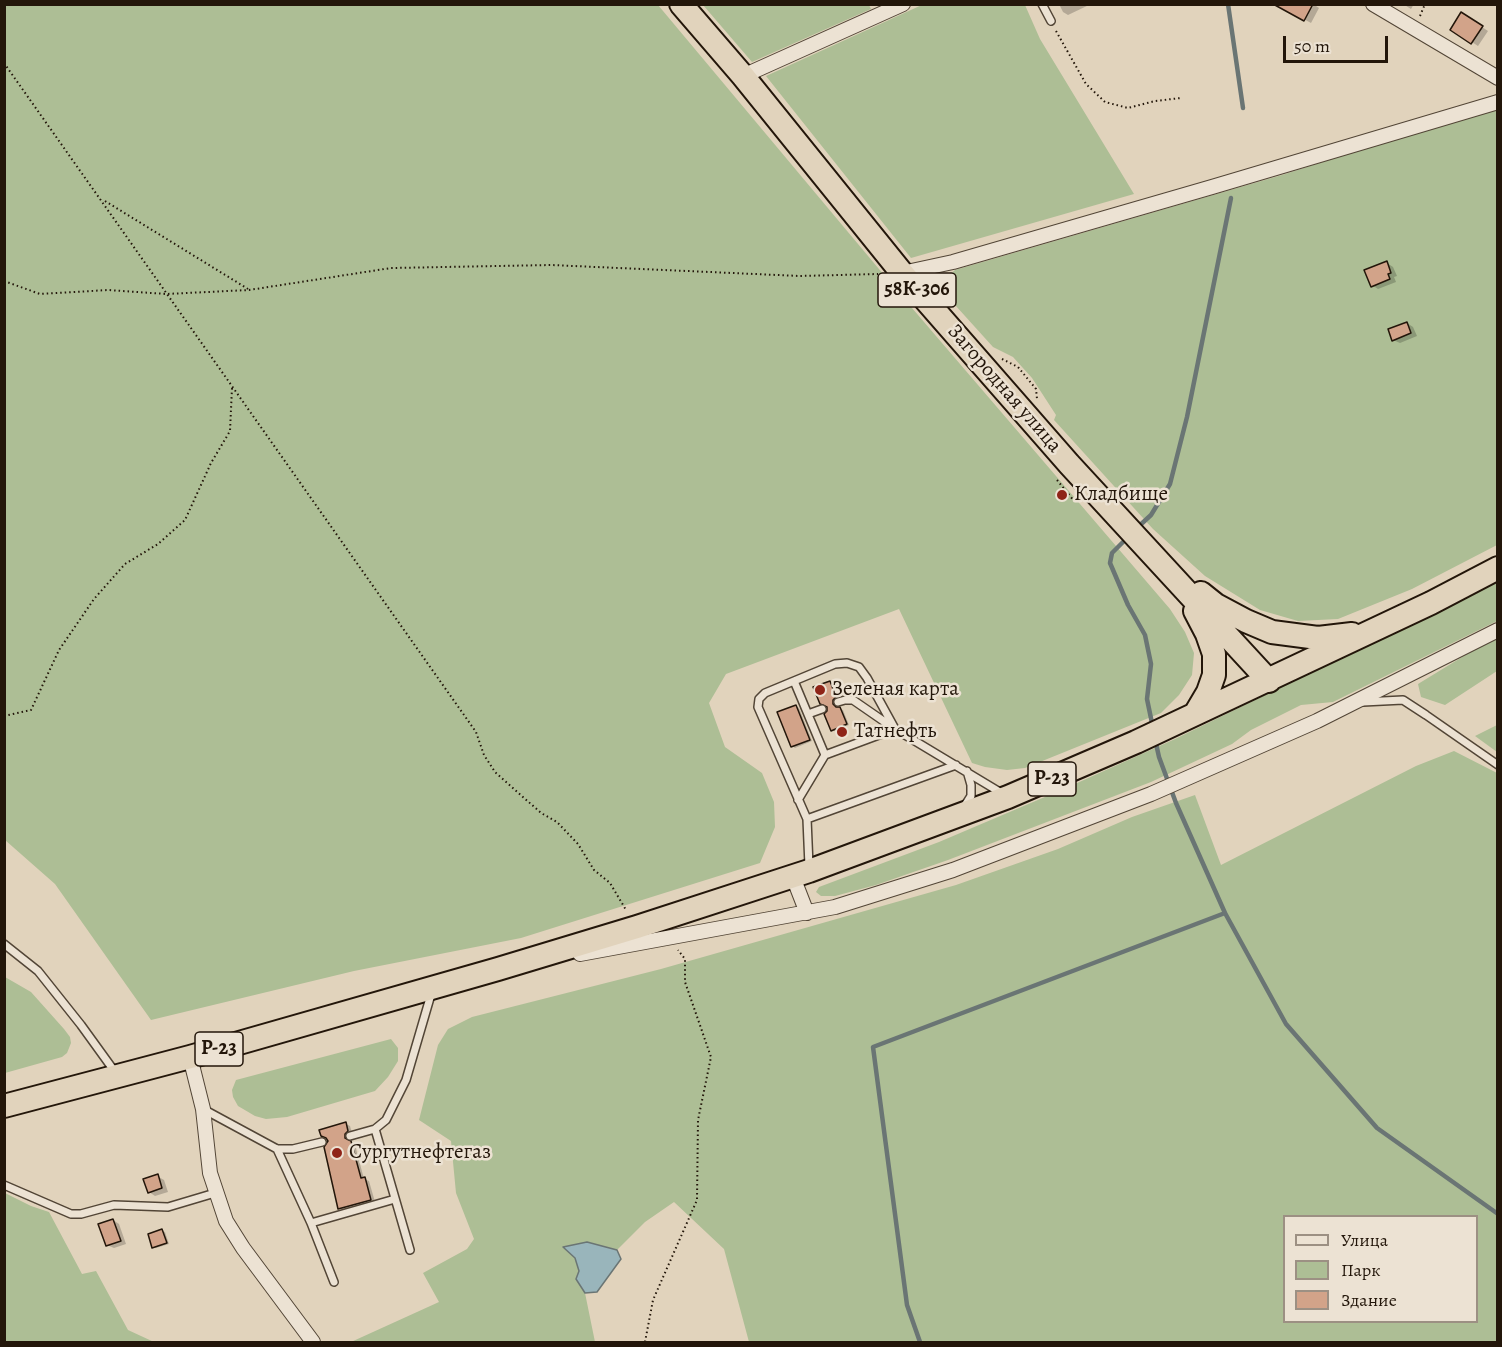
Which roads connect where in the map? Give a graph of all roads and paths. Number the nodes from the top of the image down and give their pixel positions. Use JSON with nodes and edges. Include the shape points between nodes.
{"nodes":[{"id":1,"x":681,"y":4,"type":"edge"},
{"id":2,"x":903,"y":4,"type":"edge"},
{"id":3,"x":1042,"y":4,"type":"edge"},
{"id":4,"x":1373,"y":4,"type":"edge"},
{"id":5,"x":1051,"y":21,"type":"joint"},
{"id":6,"x":4,"y":63,"type":"edge"},
{"id":7,"x":743,"y":76,"type":"junction"},
{"id":8,"x":1497,"y":78,"type":"edge"},
{"id":9,"x":1181,"y":98,"type":"dead end"},
{"id":10,"x":1497,"y":102,"type":"edge"},
{"id":11,"x":102,"y":200,"type":"junction"},
{"id":12,"x":902,"y":273,"type":"junction"},
{"id":13,"x":4,"y":280,"type":"edge"},
{"id":14,"x":249,"y":290,"type":"junction"},
{"id":15,"x":166,"y":294,"type":"junction"},
{"id":16,"x":232,"y":388,"type":"junction"},
{"id":17,"x":1163,"y":566,"type":"junction"},
{"id":18,"x":1497,"y":568,"type":"edge"},
{"id":19,"x":1388,"y":624,"type":"junction"},
{"id":20,"x":1497,"y":630,"type":"edge"},
{"id":21,"x":794,"y":681,"type":"junction"},
{"id":22,"x":1269,"y":681,"type":"junction"},
{"id":23,"x":838,"y":702,"type":"dead end"},
{"id":24,"x":1355,"y":703,"type":"junction"},
{"id":25,"x":822,"y":709,"type":"dead end"},
{"id":26,"x":808,"y":714,"type":"junction"},
{"id":27,"x":1195,"y":714,"type":"junction"},
{"id":28,"x":4,"y":716,"type":"edge"},
{"id":29,"x":895,"y":729,"type":"junction"},
{"id":30,"x":825,"y":755,"type":"junction"},
{"id":31,"x":956,"y":765,"type":"junction"},
{"id":32,"x":1497,"y":765,"type":"edge"},
{"id":33,"x":967,"y":771,"type":"junction"},
{"id":34,"x":1008,"y":797,"type":"junction"},
{"id":35,"x":798,"y":800,"type":"junction"},
{"id":36,"x":956,"y":816,"type":"junction"},
{"id":37,"x":807,"y":819,"type":"junction"},
{"id":38,"x":801,"y":874,"type":"junction"},
{"id":39,"x":807,"y":913,"type":"junction"},
{"id":40,"x":637,"y":927,"type":"junction"},
{"id":41,"x":668,"y":938,"type":"junction"},
{"id":42,"x":4,"y":944,"type":"edge"},
{"id":43,"x":498,"y":969,"type":"junction"},
{"id":44,"x":433,"y":988,"type":"junction"},
{"id":45,"x":190,"y":1057,"type":"junction"},
{"id":46,"x":118,"y":1077,"type":"junction"},
{"id":47,"x":4,"y":1106,"type":"edge"},
{"id":48,"x":203,"y":1109,"type":"junction"},
{"id":49,"x":375,"y":1129,"type":"junction"},
{"id":50,"x":350,"y":1136,"type":"dead end"},
{"id":51,"x":322,"y":1142,"type":"dead end"},
{"id":52,"x":277,"y":1149,"type":"junction"},
{"id":53,"x":4,"y":1185,"type":"edge"},
{"id":54,"x":215,"y":1193,"type":"junction"},
{"id":55,"x":395,"y":1199,"type":"junction"},
{"id":56,"x":311,"y":1223,"type":"junction"},
{"id":57,"x":410,"y":1250,"type":"dead end"},
{"id":58,"x":334,"y":1282,"type":"dead end"},
{"id":59,"x":313,"y":1342,"type":"edge"},
{"id":60,"x":645,"y":1342,"type":"edge"}],
"edges":[{"from":1,"to":7,"type":"highway","name":"Загородная улица","number":"58К-306"},
{"from":2,"to":7,"type":"street"},
{"from":3,"to":5,"type":"lane"},
{"from":4,"to":8,"type":"street"},
{"from":5,"to":9,"type":"path","via":[[1086,84],[1105,102],[1128,108]]},
{"from":6,"to":11,"type":"path"},
{"from":7,"to":12,"type":"highway","name":"Загородная улица","number":"58К-306"},
{"from":10,"to":12,"type":"street","via":[[1212,188]]},
{"from":11,"to":14,"type":"path"},
{"from":11,"to":15,"type":"path"},
{"from":12,"to":14,"type":"path","via":[[800,276],[551,266],[402,267]]},
{"from":12,"to":17,"type":"highway","name":"Загородная улица","number":"58К-306"},
{"from":13,"to":15,"type":"path","via":[[40,294],[108,290]]},
{"from":14,"to":15,"type":"path"},
{"from":15,"to":16,"type":"path"},
{"from":16,"to":28,"type":"path","via":[[230,431],[185,520],[158,544],[125,564],[94,599],[59,650],[31,710]]},
{"from":16,"to":40,"type":"path","via":[[476,732],[495,772],[578,844],[594,870],[610,883]]},
{"from":17,"to":19,"type":"highway","via":[[1216,605],[1272,632],[1318,638]]},
{"from":17,"to":22,"type":"highway","name":"Загородная улица","number":"58К-306"},
{"from":17,"to":27,"type":"highway","via":[[1193,608],[1214,654],[1214,675]]},
{"from":18,"to":19,"type":"highway","number":"Р-23"},
{"from":19,"to":22,"type":"highway","number":"Р-23"},
{"from":20,"to":24,"type":"street"},
{"from":21,"to":26,"type":"lane"},
{"from":21,"to":29,"type":"lane","via":[[835,664],[859,668]]},
{"from":21,"to":35,"type":"lane","via":[[765,693],[758,707]]},
{"from":22,"to":27,"type":"highway","number":"Р-23"},
{"from":23,"to":29,"type":"lane","via":[[853,700]]},
{"from":24,"to":32,"type":"lane","via":[[1403,700]]},
{"from":24,"to":39,"type":"street","via":[[1151,794],[953,870],[873,897]]},
{"from":25,"to":26,"type":"lane"},
{"from":26,"to":30,"type":"lane"},
{"from":27,"to":34,"type":"highway","number":"Р-23"},
{"from":29,"to":30,"type":"lane"},
{"from":29,"to":31,"type":"lane"},
{"from":30,"to":35,"type":"lane"},
{"from":31,"to":33,"type":"lane"},
{"from":31,"to":37,"type":"lane"},
{"from":33,"to":34,"type":"lane"},
{"from":33,"to":36,"type":"lane","via":[[971,796]]},
{"from":34,"to":36,"type":"highway","number":"Р-23"},
{"from":35,"to":37,"type":"lane"},
{"from":36,"to":38,"type":"highway","number":"Р-23"},
{"from":37,"to":38,"type":"lane"},
{"from":38,"to":39,"type":"street"},
{"from":38,"to":40,"type":"highway","number":"Р-23"},
{"from":39,"to":41,"type":"street"},
{"from":40,"to":43,"type":"highway","number":"Р-23"},
{"from":41,"to":43,"type":"street"},
{"from":41,"to":60,"type":"path","via":[[685,959],[685,982],[711,1058],[698,1120],[697,1200],[653,1300]]},
{"from":42,"to":46,"type":"lane","via":[[38,971]]},
{"from":43,"to":44,"type":"highway","number":"Р-23"},
{"from":44,"to":45,"type":"highway","number":"Р-23"},
{"from":44,"to":49,"type":"lane","via":[[406,1080],[386,1120]]},
{"from":45,"to":46,"type":"highway","number":"Р-23"},
{"from":45,"to":48,"type":"street"},
{"from":46,"to":47,"type":"highway","number":"Р-23"},
{"from":48,"to":52,"type":"lane"},
{"from":48,"to":54,"type":"street"},
{"from":49,"to":50,"type":"lane"},
{"from":49,"to":55,"type":"lane"},
{"from":51,"to":52,"type":"lane"},
{"from":52,"to":56,"type":"lane"},
{"from":53,"to":54,"type":"lane","via":[[71,1214],[114,1205],[168,1207]]},
{"from":54,"to":59,"type":"street","via":[[243,1248]]},
{"from":55,"to":56,"type":"lane"},
{"from":55,"to":57,"type":"lane"},
{"from":56,"to":58,"type":"lane"}]}
